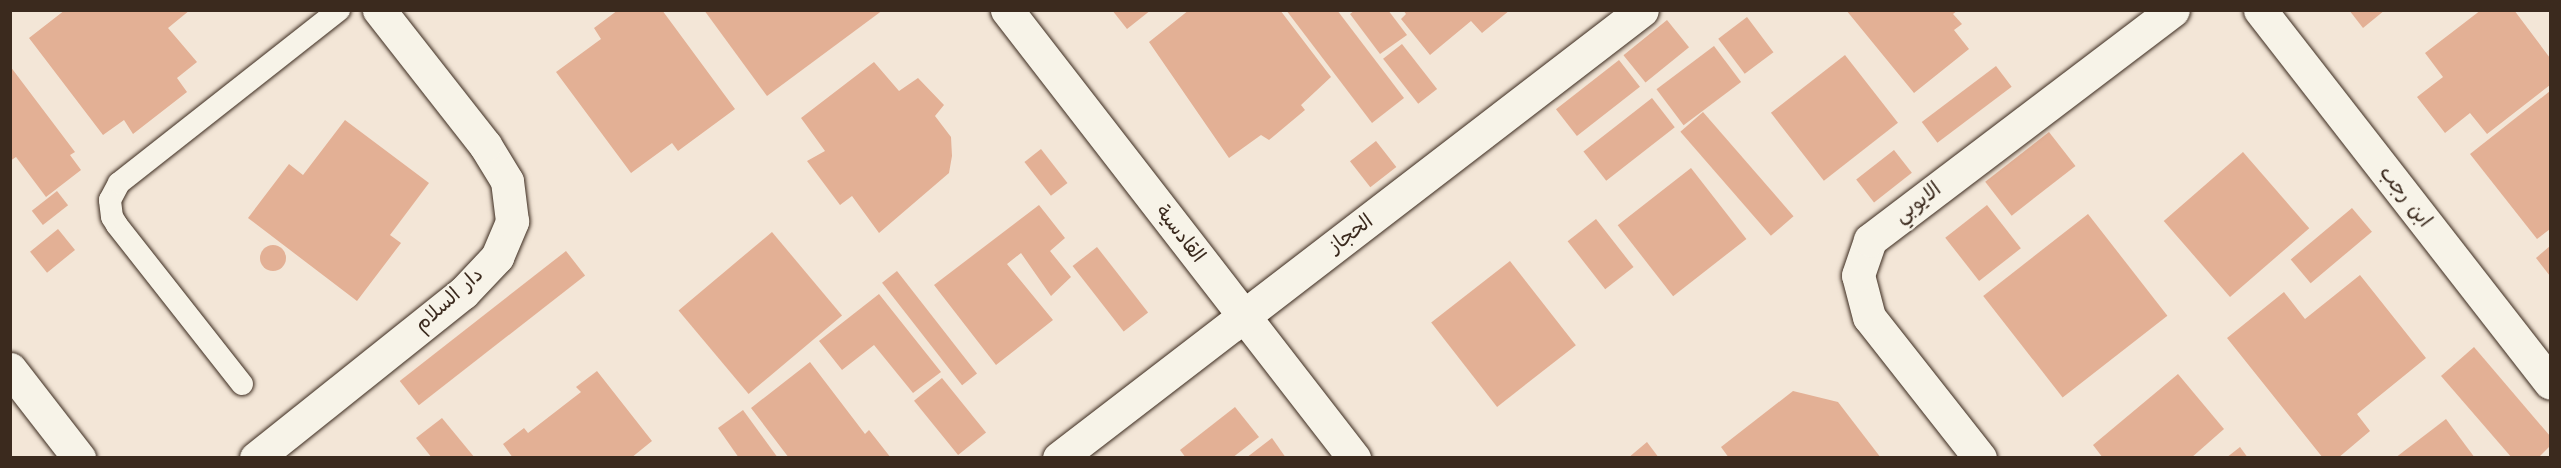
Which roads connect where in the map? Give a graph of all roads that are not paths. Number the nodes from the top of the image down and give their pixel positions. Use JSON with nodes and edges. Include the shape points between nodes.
{"nodes":[{"id":1,"x":339,"y":10,"type":"edge"},
{"id":2,"x":379,"y":10,"type":"edge"},
{"id":3,"x":1007,"y":10,"type":"edge"},
{"id":4,"x":1642,"y":10,"type":"edge"},
{"id":5,"x":2173,"y":10,"type":"edge"},
{"id":6,"x":2260,"y":10,"type":"edge"},
{"id":7,"x":1244,"y":315,"type":"junction"},
{"id":8,"x":10,"y":369,"type":"edge"},
{"id":9,"x":2550,"y":383,"type":"edge"},
{"id":10,"x":242,"y":384,"type":"dead end"},
{"id":11,"x":79,"y":458,"type":"edge"},
{"id":12,"x":256,"y":458,"type":"edge"},
{"id":13,"x":1059,"y":458,"type":"edge"},
{"id":14,"x":1354,"y":458,"type":"edge"},
{"id":15,"x":1980,"y":458,"type":"edge"}],
"edges":[{"from":1,"to":10,"type":"lane","via":[[119,183],[110,200],[117,225]]},
{"from":2,"to":12,"type":"street","name":"دار السلام","via":[[485,145],[507,181],[512,221],[497,257],[463,293]]},
{"from":3,"to":7,"type":"street","name":"القادسية"},
{"from":4,"to":7,"type":"street","name":"الحجاز"},
{"from":5,"to":15,"type":"street","name":"الايوبي","via":[[1870,240],[1858,275],[1869,317]]},
{"from":6,"to":9,"type":"street","name":"ابن رجب"},
{"from":7,"to":13,"type":"street","name":"الحجاز"},
{"from":7,"to":14,"type":"street","name":"القادسية"},
{"from":8,"to":11,"type":"street"}]}
